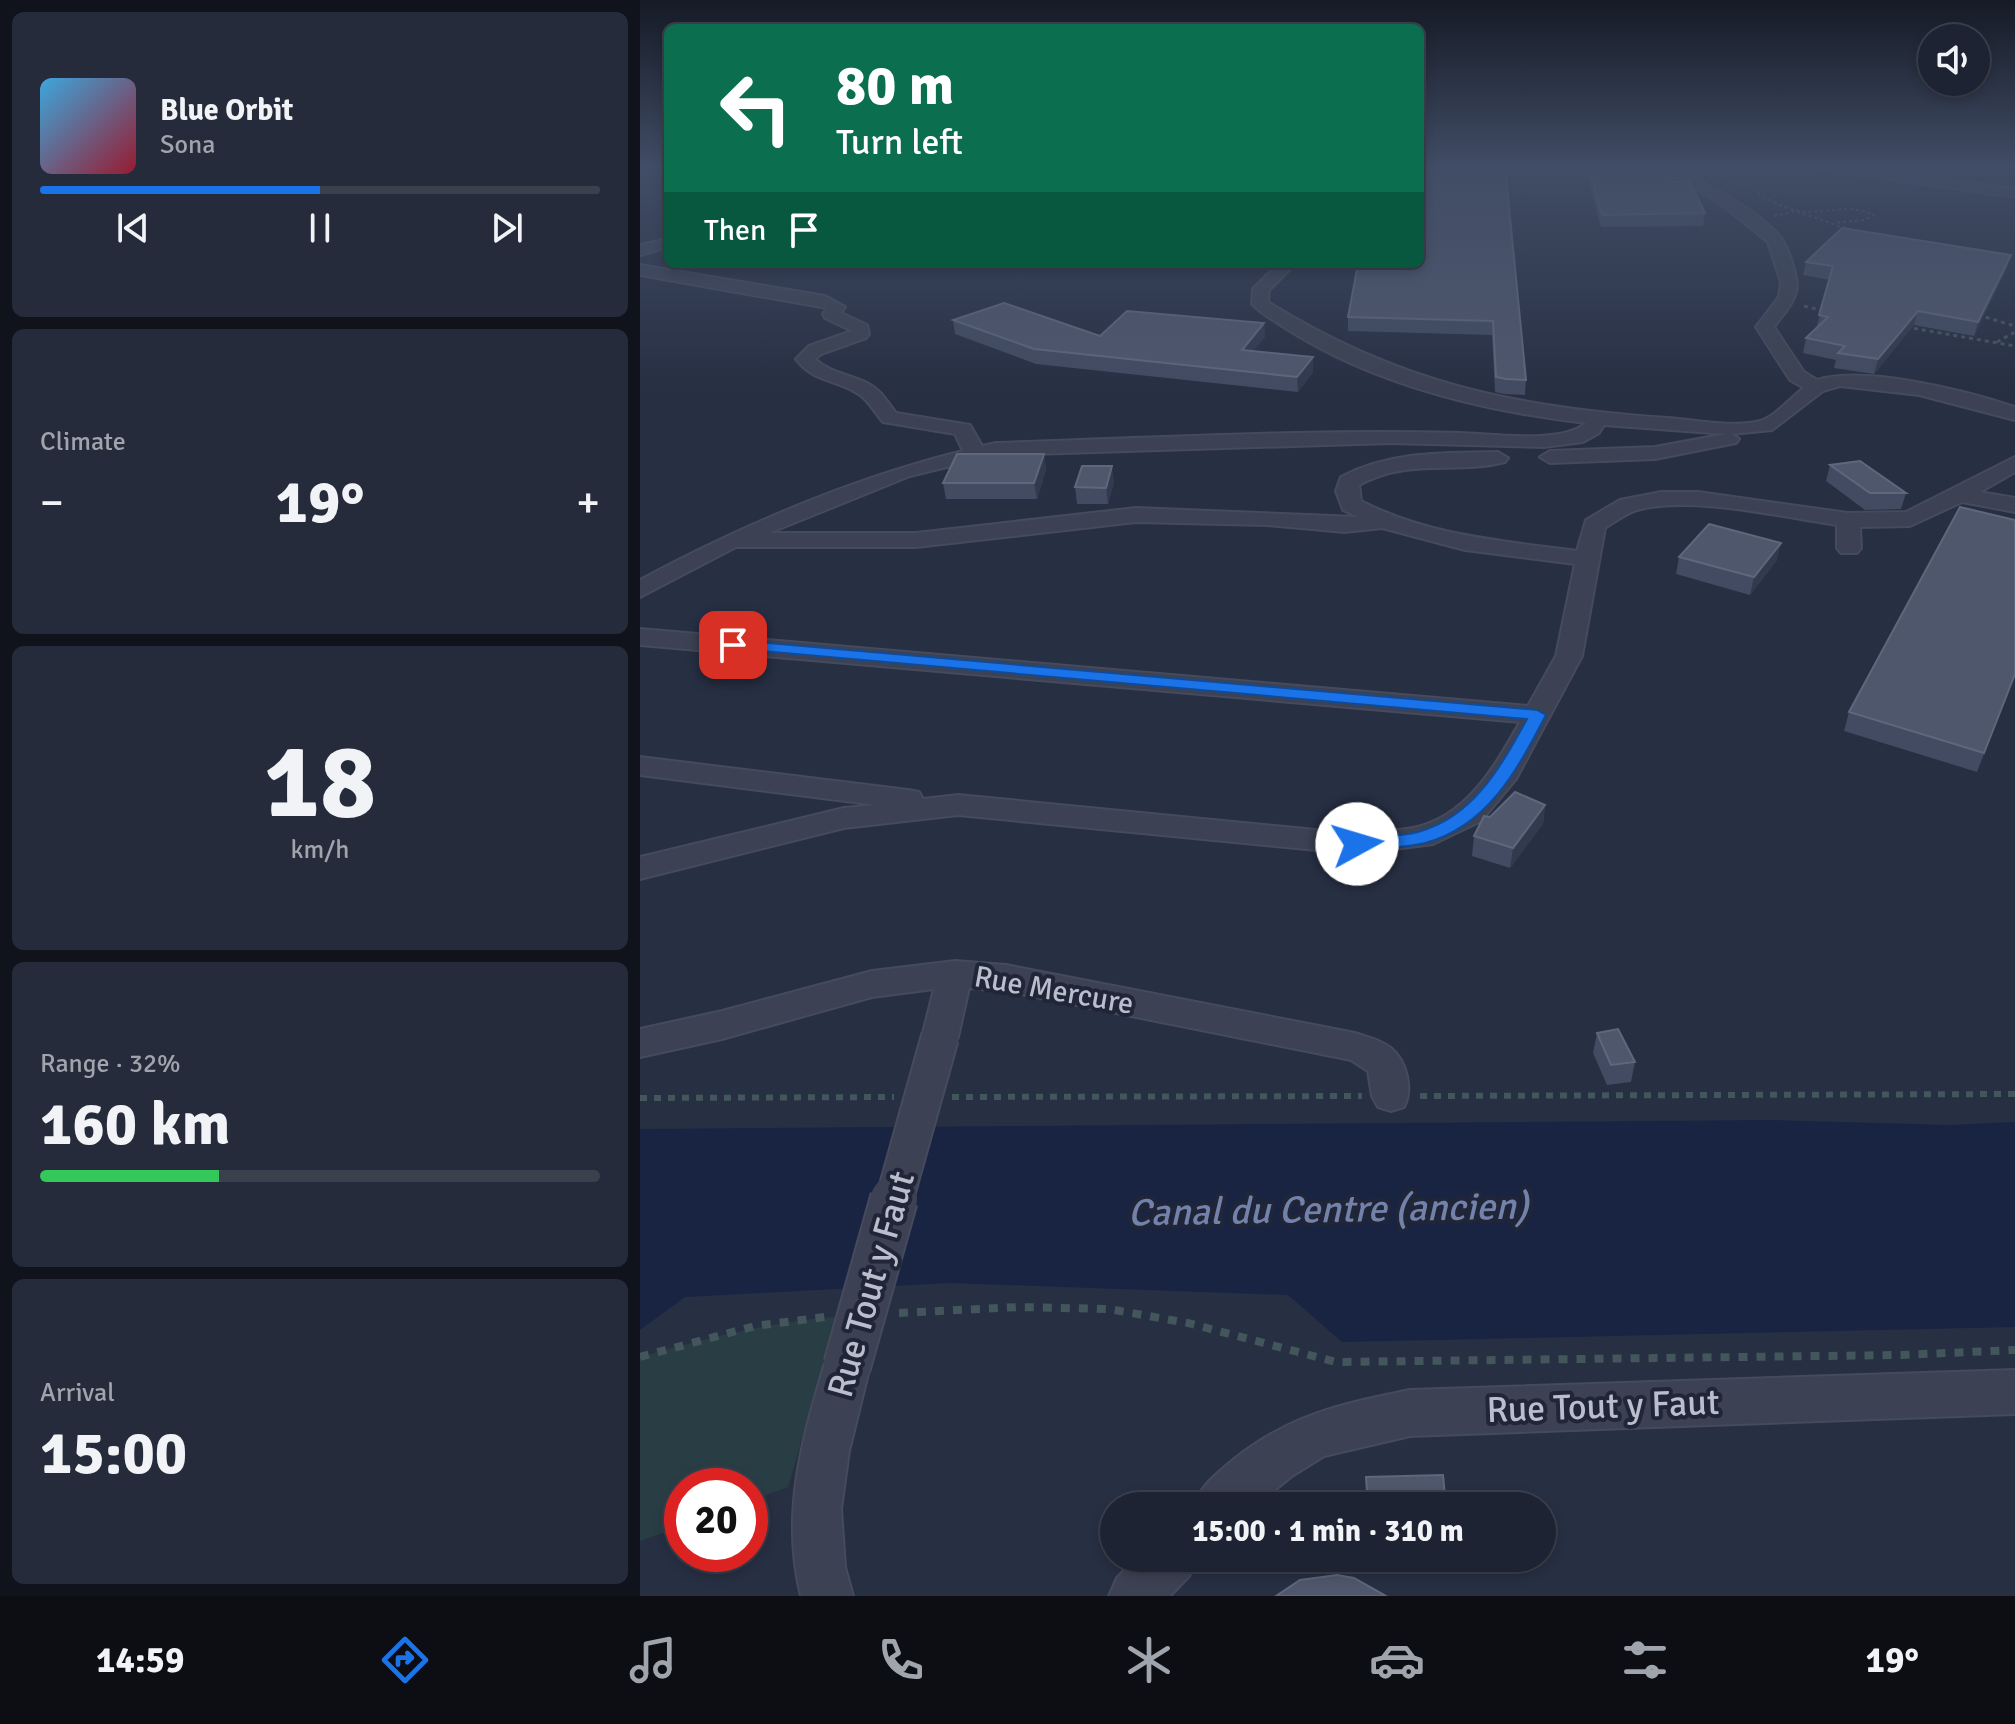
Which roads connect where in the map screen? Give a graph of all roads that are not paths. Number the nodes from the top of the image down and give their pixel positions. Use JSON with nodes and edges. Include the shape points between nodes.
{"nodes":[{"id":1,"x":1775,"y":240,"type":"edge"},
{"id":2,"x":664,"y":244,"type":"edge"},
{"id":3,"x":640,"y":250,"type":"edge"},
{"id":4,"x":1283,"y":268,"type":"edge"},
{"id":5,"x":640,"y":270,"type":"edge"},
{"id":6,"x":1816,"y":387,"type":"junction"},
{"id":7,"x":2015,"y":414,"type":"edge"},
{"id":8,"x":1598,"y":419,"type":"junction"},
{"id":9,"x":1765,"y":426,"type":"junction"},
{"id":10,"x":975,"y":454,"type":"junction"},
{"id":11,"x":2015,"y":463,"type":"edge"},
{"id":12,"x":1959,"y":495,"type":"junction"},
{"id":13,"x":2015,"y":505,"type":"edge"},
{"id":14,"x":1848,"y":520,"type":"junction"},
{"id":15,"x":1379,"y":522,"type":"junction"},
{"id":16,"x":732,"y":540,"type":"junction"},
{"id":17,"x":1849,"y":548,"type":"dead end"},
{"id":18,"x":1587,"y":559,"type":"junction"},
{"id":19,"x":640,"y":590,"type":"edge"},
{"id":20,"x":640,"y":637,"type":"edge"},
{"id":21,"x":1537,"y":715,"type":"junction"},
{"id":22,"x":640,"y":766,"type":"edge"},
{"id":23,"x":958,"y":805,"type":"junction"},
{"id":24,"x":640,"y":868,"type":"edge"},
{"id":25,"x":955,"y":974,"type":"junction"},
{"id":26,"x":640,"y":1043,"type":"edge"},
{"id":27,"x":1391,"y":1096,"type":"road end"},
{"id":28,"x":2015,"y":1392,"type":"edge"},
{"id":29,"x":1233,"y":1492,"type":"edge"},
{"id":30,"x":1158,"y":1572,"type":"edge"},
{"id":31,"x":827,"y":1596,"type":"edge"},
{"id":32,"x":1135,"y":1596,"type":"edge"}],
"edges":[{"from":1,"to":6,"type":"street","via":[[1789,282],[1783,302],[1765,327],[1797,376]]},
{"from":2,"to":3,"type":"street"},
{"from":4,"to":8,"type":"street","via":[[1261,289],[1260,304],[1380,369],[1450,393]]},
{"from":5,"to":10,"type":"street","via":[[837,307],[831,314],[861,329],[860,334],[815,350],[805,359],[812,368],[866,389],[890,418],[963,429]]},
{"from":6,"to":7,"type":"street","via":[[1846,380],[1877,382]]},
{"from":6,"to":9,"type":"street"},
{"from":8,"to":9,"type":"street"},
{"from":8,"to":10,"type":"street","via":[[1576,438],[1544,441],[1391,437],[996,449]]},
{"from":9,"to":15,"type":"street","via":[[1733,438],[1655,453],[1430,461],[1363,472],[1349,482],[1351,505]]},
{"from":10,"to":16,"type":"street","via":[[903,472]]},
{"from":11,"to":12,"type":"street"},
{"from":12,"to":13,"type":"street"},
{"from":12,"to":14,"type":"street","via":[[1910,519]]},
{"from":14,"to":17,"type":"street"},
{"from":14,"to":18,"type":"street","via":[[1698,499],[1661,499],[1628,505],[1594,525]]},
{"from":15,"to":16,"type":"street","via":[[1136,515],[916,540]]},
{"from":15,"to":18,"type":"street"},
{"from":16,"to":19,"type":"street"},
{"from":18,"to":21,"type":"street","via":[[1569,656]]},
{"from":20,"to":21,"type":"street"},
{"from":21,"to":23,"type":"street","via":[[1506,773],[1470,814],[1422,837],[1357,844]]},
{"from":22,"to":23,"type":"street"},
{"from":23,"to":24,"type":"street","via":[[844,818]]},
{"from":25,"to":26,"type":"street","name":"Rue Mercure","via":[[872,984]]},
{"from":25,"to":27,"type":"street","name":"Rue Mercure","via":[[1006,978],[1355,1047],[1379,1055],[1387,1067]]},
{"from":25,"to":31,"type":"street","name":"Rue Tout y Faut","bridge":true,"via":[[820,1464],[815,1534]]},
{"from":28,"to":29,"type":"street","name":"Rue Tout y Faut","via":[[1410,1413],[1351,1425],[1298,1444]]},
{"from":30,"to":32,"type":"street"}]}
